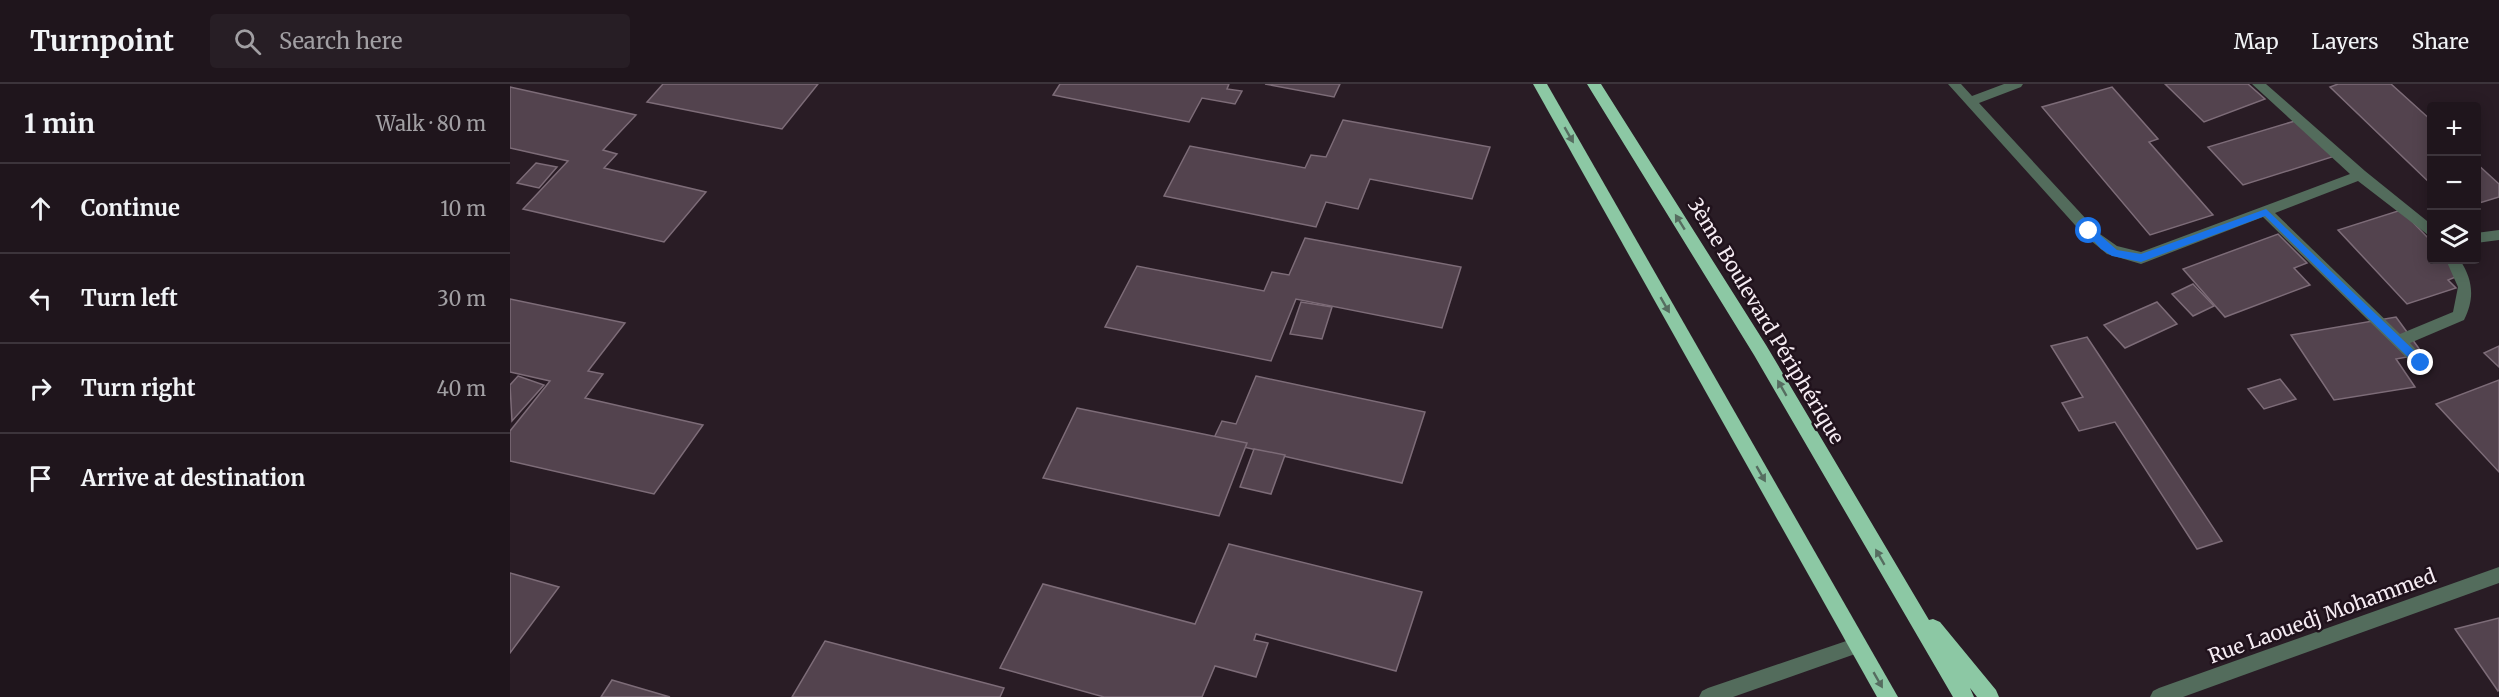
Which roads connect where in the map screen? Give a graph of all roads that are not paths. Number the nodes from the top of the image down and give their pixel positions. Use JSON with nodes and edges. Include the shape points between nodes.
{"nodes":[{"id":1,"x":1540,"y":84,"type":"edge"},
{"id":2,"x":1594,"y":84,"type":"edge"},
{"id":3,"x":1954,"y":84,"type":"edge"},
{"id":4,"x":2017,"y":84,"type":"edge"},
{"id":5,"x":2258,"y":84,"type":"edge"},
{"id":6,"x":1971,"y":101,"type":"junction"},
{"id":7,"x":2360,"y":175,"type":"junction"},
{"id":8,"x":2266,"y":212,"type":"junction"},
{"id":9,"x":2427,"y":229,"type":"edge"},
{"id":10,"x":2499,"y":235,"type":"edge"},
{"id":11,"x":2481,"y":237,"type":"edge"},
{"id":12,"x":2456,"y":264,"type":"edge"},
{"id":13,"x":2398,"y":341,"type":"junction"},
{"id":14,"x":2421,"y":363,"type":"dead end"},
{"id":15,"x":2499,"y":575,"type":"edge"},
{"id":16,"x":1895,"y":583,"type":"junction"},
{"id":17,"x":1858,"y":645,"type":"junction"},
{"id":18,"x":1708,"y":697,"type":"edge"},
{"id":19,"x":1888,"y":697,"type":"edge"},
{"id":20,"x":1964,"y":697,"type":"edge"},
{"id":21,"x":1989,"y":697,"type":"edge"},
{"id":22,"x":2159,"y":697,"type":"edge"}],
"edges":[{"from":1,"to":17,"type":"highway","one_way":true},
{"from":16,"to":2,"type":"highway","name":"3ème Boulevard Périphérique","one_way":true,"via":[[1760,350]]},
{"from":3,"to":6,"type":"street"},
{"from":4,"to":6,"type":"street"},
{"from":5,"to":7,"type":"street"},
{"from":6,"to":8,"type":"street","via":[[2089,231],[2115,253],[2141,258]]},
{"from":7,"to":8,"type":"street"},
{"from":7,"to":9,"type":"street"},
{"from":8,"to":13,"type":"street"},
{"from":10,"to":11,"type":"street"},
{"from":12,"to":13,"type":"street","via":[[2463,275],[2467,295],[2459,316]]},
{"from":13,"to":14,"type":"street"},
{"from":15,"to":22,"type":"street","name":"Rue Laouedj Mohammed"},
{"from":16,"to":20,"type":"highway","name":"3ème Boulevard Périphérique"},
{"from":16,"to":21,"type":"highway","name":"3ème Boulevard Périphérique"},
{"from":17,"to":18,"type":"street"},
{"from":17,"to":19,"type":"highway","one_way":true}]}
